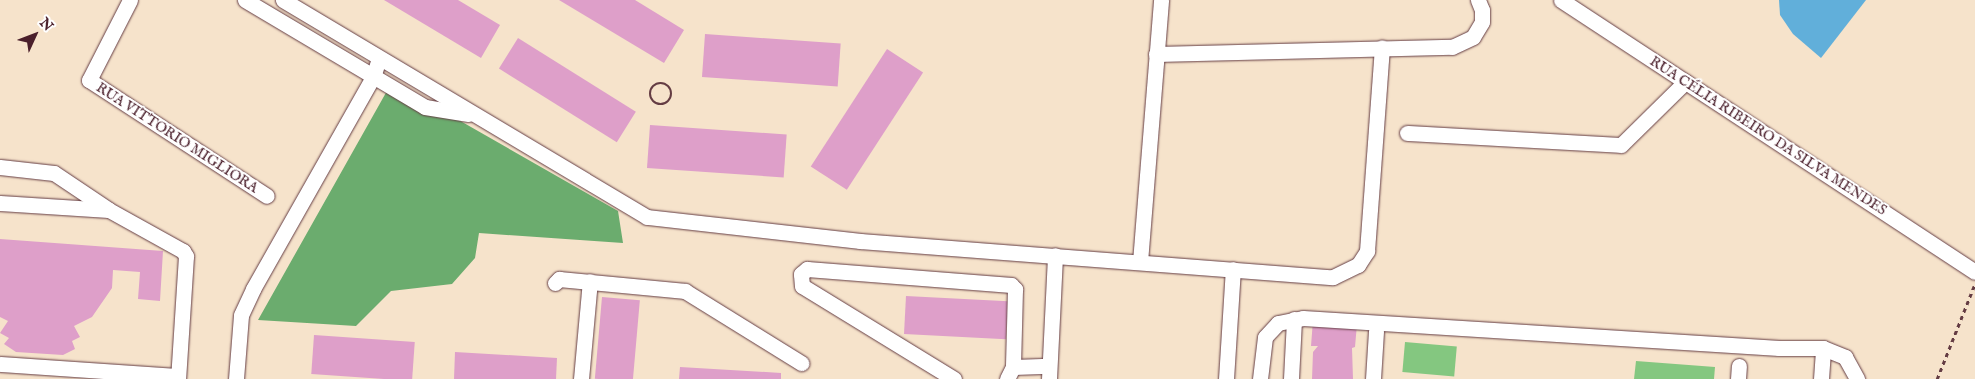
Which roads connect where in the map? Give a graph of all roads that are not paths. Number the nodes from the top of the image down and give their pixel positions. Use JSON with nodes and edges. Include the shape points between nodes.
{"nodes":[{"id":1,"x":130,"y":0,"type":"edge"},
{"id":2,"x":245,"y":0,"type":"edge"},
{"id":3,"x":1161,"y":0,"type":"edge"},
{"id":4,"x":1478,"y":0,"type":"edge"},
{"id":5,"x":1561,"y":0,"type":"edge"},
{"id":6,"x":293,"y":2,"type":"edge"},
{"id":7,"x":286,"y":24,"type":"junction"},
{"id":8,"x":1382,"y":48,"type":"junction"},
{"id":9,"x":1156,"y":54,"type":"junction"},
{"id":10,"x":380,"y":59,"type":"junction"},
{"id":11,"x":373,"y":77,"type":"junction"},
{"id":12,"x":1685,"y":82,"type":"junction"},
{"id":13,"x":486,"y":119,"type":"junction"},
{"id":14,"x":1407,"y":134,"type":"dead end"},
{"id":15,"x":0,"y":167,"type":"edge"},
{"id":16,"x":267,"y":196,"type":"dead end"},
{"id":17,"x":0,"y":203,"type":"edge"},
{"id":18,"x":109,"y":210,"type":"junction"},
{"id":19,"x":1056,"y":256,"type":"junction"},
{"id":20,"x":1140,"y":262,"type":"junction"},
{"id":21,"x":1233,"y":269,"type":"junction"},
{"id":22,"x":1975,"y":272,"type":"edge"},
{"id":23,"x":590,"y":281,"type":"junction"},
{"id":24,"x":555,"y":283,"type":"dead end"},
{"id":25,"x":1294,"y":319,"type":"junction"},
{"id":26,"x":1376,"y":331,"type":"dead end"},
{"id":27,"x":1823,"y":348,"type":"junction"},
{"id":28,"x":801,"y":363,"type":"dead end"},
{"id":29,"x":0,"y":364,"type":"edge"},
{"id":30,"x":1010,"y":373,"type":"edge"},
{"id":31,"x":1049,"y":373,"type":"edge"},
{"id":32,"x":177,"y":378,"type":"edge"},
{"id":33,"x":236,"y":379,"type":"edge"},
{"id":34,"x":581,"y":379,"type":"edge"},
{"id":35,"x":954,"y":379,"type":"edge"},
{"id":36,"x":1226,"y":379,"type":"edge"},
{"id":37,"x":1260,"y":379,"type":"edge"},
{"id":38,"x":1291,"y":379,"type":"edge"},
{"id":39,"x":1373,"y":379,"type":"edge"},
{"id":40,"x":1821,"y":379,"type":"edge"},
{"id":41,"x":1857,"y":379,"type":"edge"}],
"edges":[{"from":1,"to":16,"type":"street","name":"RUA VITTORIO MIGLIORA","via":[[89,80]]},
{"from":2,"to":7,"type":"street"},
{"from":3,"to":9,"type":"street"},
{"from":4,"to":8,"type":"street","via":[[1482,22],[1465,42],[1452,47]]},
{"from":5,"to":12,"type":"street","name":"RUA CÉLIA RIBEIRO DA SILVA MENDES"},
{"from":6,"to":7,"type":"street"},
{"from":6,"to":10,"type":"street"},
{"from":7,"to":11,"type":"street"},
{"from":8,"to":9,"type":"street"},
{"from":8,"to":21,"type":"street","via":[[1365,258],[1347,272],[1333,277]]},
{"from":9,"to":20,"type":"street"},
{"from":10,"to":11,"type":"street"},
{"from":10,"to":13,"type":"street"},
{"from":11,"to":13,"type":"street","via":[[425,107]]},
{"from":11,"to":33,"type":"street","via":[[241,315]]},
{"from":12,"to":14,"type":"street","via":[[1621,145]]},
{"from":12,"to":22,"type":"street","name":"RUA CÉLIA RIBEIRO DA SILVA MENDES"},
{"from":13,"to":19,"type":"street","via":[[647,217],[860,241]]},
{"from":15,"to":18,"type":"street","via":[[54,173]]},
{"from":17,"to":18,"type":"street"},
{"from":18,"to":32,"type":"street","via":[[179,247],[186,256]]},
{"from":19,"to":20,"type":"street"},
{"from":19,"to":31,"type":"street"},
{"from":20,"to":21,"type":"street"},
{"from":21,"to":36,"type":"street"},
{"from":23,"to":24,"type":"street","via":[[559,279]]},
{"from":23,"to":28,"type":"street","via":[[686,291]]},
{"from":23,"to":34,"type":"street"},
{"from":25,"to":27,"type":"street","via":[[1770,348]]},
{"from":25,"to":37,"type":"street","via":[[1278,323],[1265,337]]},
{"from":25,"to":38,"type":"street"},
{"from":26,"to":39,"type":"street"},
{"from":27,"to":40,"type":"street"},
{"from":27,"to":41,"type":"street","via":[[1845,357]]},
{"from":29,"to":32,"type":"street"},
{"from":30,"to":31,"type":"street"},
{"from":30,"to":35,"type":"street","via":[[1015,289],[1011,285],[807,268],[801,274],[802,286]]}]}
